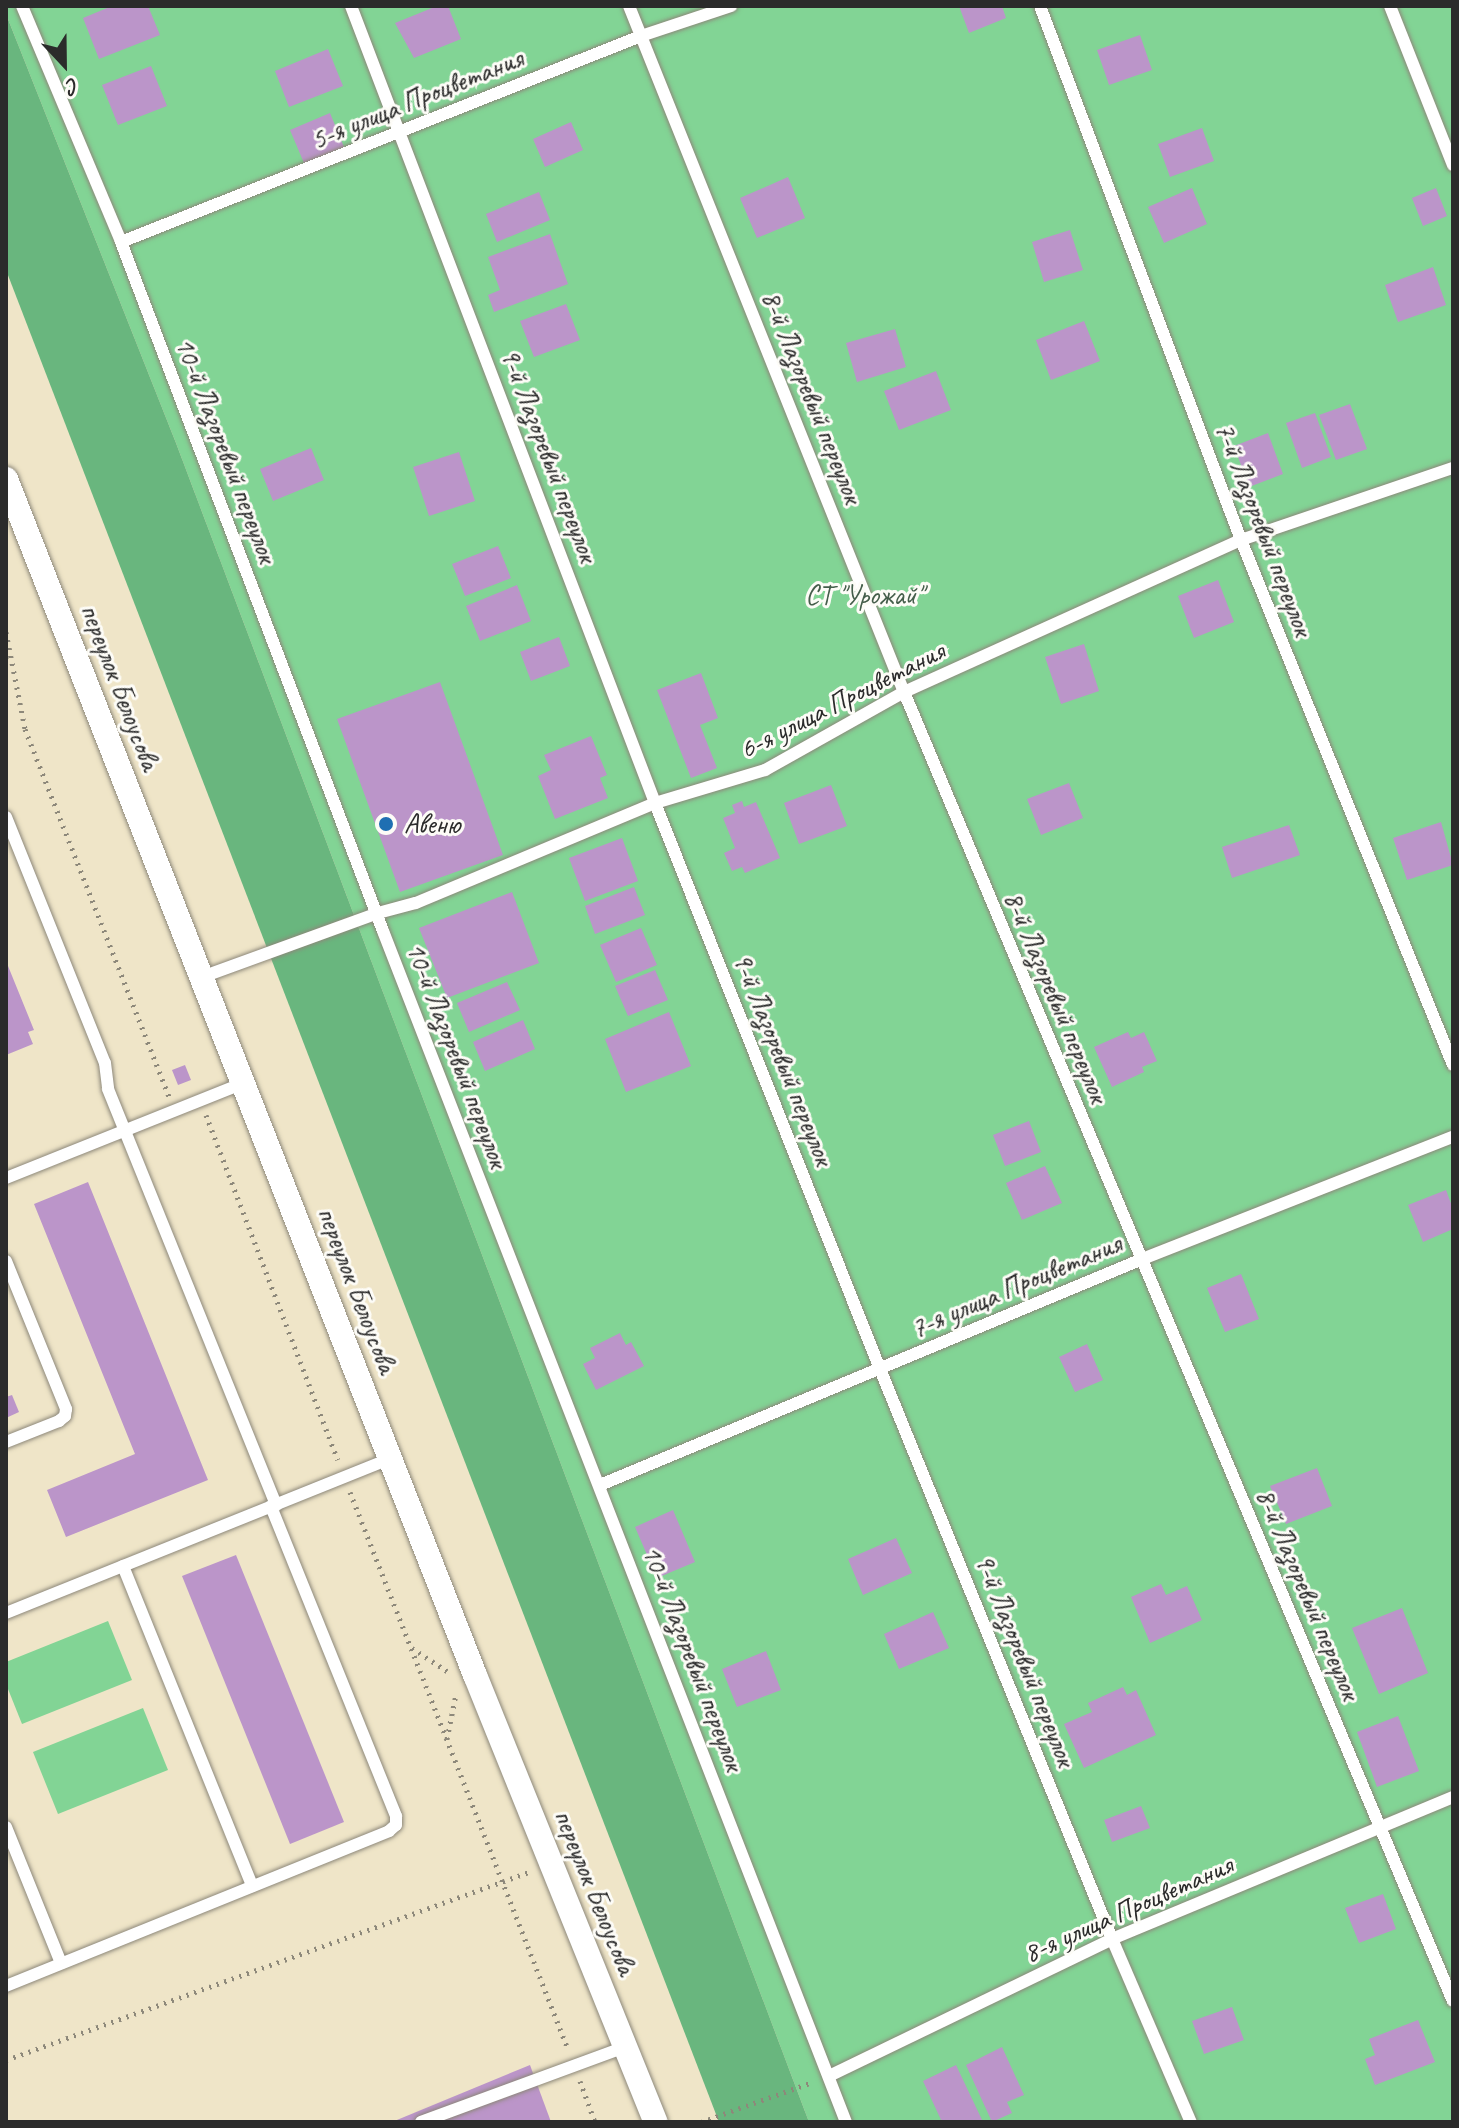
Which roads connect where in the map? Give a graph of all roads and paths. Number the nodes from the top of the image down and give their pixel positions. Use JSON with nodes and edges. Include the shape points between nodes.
{"nodes":[{"id":1,"x":22,"y":6,"type":"edge"},
{"id":2,"x":351,"y":6,"type":"edge"},
{"id":3,"x":629,"y":6,"type":"edge"},
{"id":4,"x":731,"y":6,"type":"edge"},
{"id":5,"x":1040,"y":6,"type":"edge"},
{"id":6,"x":1390,"y":6,"type":"edge"},
{"id":7,"x":641,"y":36,"type":"junction"},
{"id":8,"x":401,"y":131,"type":"junction"},
{"id":9,"x":1453,"y":165,"type":"edge"},
{"id":10,"x":121,"y":242,"type":"junction"},
{"id":11,"x":1453,"y":468,"type":"edge"},
{"id":12,"x":6,"y":479,"type":"edge"},
{"id":13,"x":1241,"y":540,"type":"junction"},
{"id":14,"x":6,"y":632,"type":"edge"},
{"id":15,"x":904,"y":692,"type":"junction"},
{"id":16,"x":655,"y":803,"type":"junction"},
{"id":17,"x":6,"y":817,"type":"edge"},
{"id":18,"x":378,"y":913,"type":"junction"},
{"id":19,"x":202,"y":977,"type":"junction"},
{"id":20,"x":1453,"y":1065,"type":"edge"},
{"id":21,"x":243,"y":1083,"type":"junction"},
{"id":22,"x":200,"y":1099,"type":"junction"},
{"id":23,"x":174,"y":1109,"type":"junction"},
{"id":24,"x":125,"y":1130,"type":"junction"},
{"id":25,"x":1453,"y":1137,"type":"edge"},
{"id":26,"x":6,"y":1178,"type":"edge"},
{"id":27,"x":1140,"y":1260,"type":"junction"},
{"id":28,"x":6,"y":1261,"type":"edge"},
{"id":29,"x":880,"y":1369,"type":"junction"},
{"id":30,"x":6,"y":1442,"type":"edge"},
{"id":31,"x":391,"y":1458,"type":"junction"},
{"id":32,"x":344,"y":1477,"type":"junction"},
{"id":33,"x":600,"y":1485,"type":"junction"},
{"id":34,"x":273,"y":1506,"type":"junction"},
{"id":35,"x":123,"y":1566,"type":"junction"},
{"id":36,"x":6,"y":1613,"type":"edge"},
{"id":37,"x":411,"y":1647,"type":"junction"},
{"id":38,"x":447,"y":1740,"type":"junction"},
{"id":39,"x":1453,"y":1797,"type":"edge"},
{"id":40,"x":1380,"y":1826,"type":"junction"},
{"id":41,"x":6,"y":1827,"type":"edge"},
{"id":42,"x":552,"y":1863,"type":"junction"},
{"id":43,"x":503,"y":1882,"type":"junction"},
{"id":44,"x":252,"y":1886,"type":"junction"},
{"id":45,"x":1112,"y":1939,"type":"junction"},
{"id":46,"x":61,"y":1963,"type":"junction"},
{"id":47,"x":6,"y":1986,"type":"edge"},
{"id":48,"x":1453,"y":2001,"type":"edge"},
{"id":49,"x":625,"y":2047,"type":"junction"},
{"id":50,"x":6,"y":2060,"type":"edge"},
{"id":51,"x":575,"y":2065,"type":"junction"},
{"id":52,"x":829,"y":2076,"type":"junction"},
{"id":53,"x":421,"y":2122,"type":"edge"},
{"id":54,"x":595,"y":2122,"type":"edge"},
{"id":55,"x":656,"y":2122,"type":"edge"},
{"id":56,"x":701,"y":2122,"type":"edge"},
{"id":57,"x":846,"y":2122,"type":"edge"},
{"id":58,"x":1191,"y":2122,"type":"edge"}],
"edges":[{"from":1,"to":10,"type":"lane","name":"10-й Лазоревый переулок"},
{"from":2,"to":8,"type":"lane","name":"9-й Лазоревый переулок"},
{"from":3,"to":7,"type":"lane","name":"8-й Лазоревый переулок"},
{"from":4,"to":7,"type":"lane","name":"5-я улица Процветания"},
{"from":5,"to":13,"type":"lane","name":"7-й Лазоревый переулок"},
{"from":6,"to":9,"type":"lane"},
{"from":7,"to":8,"type":"lane","name":"5-я улица Процветания"},
{"from":7,"to":15,"type":"lane","name":"8-й Лазоревый переулок"},
{"from":8,"to":10,"type":"lane","name":"5-я улица Процветания"},
{"from":8,"to":16,"type":"lane","name":"9-й Лазоревый переулок"},
{"from":10,"to":18,"type":"lane","name":"10-й Лазоревый переулок"},
{"from":11,"to":13,"type":"lane","name":"6-я улица Процветания"},
{"from":12,"to":19,"type":"street","name":"переулок Белоусова"},
{"from":13,"to":15,"type":"lane","name":"6-я улица Процветания"},
{"from":13,"to":20,"type":"lane","name":"7-й Лазоревый переулок"},
{"from":14,"to":23,"type":"path","via":[[25,729]]},
{"from":15,"to":16,"type":"lane","name":"6-я улица Процветания","via":[[765,770]]},
{"from":15,"to":27,"type":"lane","name":"8-й Лазоревый переулок"},
{"from":16,"to":18,"type":"lane","name":"6-я улица Процветания","via":[[416,903]]},
{"from":16,"to":29,"type":"lane","name":"9-й Лазоревый переулок"},
{"from":17,"to":24,"type":"lane","via":[[105,1063],[108,1089]]},
{"from":18,"to":19,"type":"lane","name":"6-я улица Процветания"},
{"from":18,"to":33,"type":"lane","name":"10-й Лазоревый переулок"},
{"from":19,"to":21,"type":"street","name":"переулок Белоусова"},
{"from":21,"to":22,"type":"lane"},
{"from":21,"to":31,"type":"street","name":"переулок Белоусова"},
{"from":22,"to":23,"type":"lane"},
{"from":22,"to":32,"type":"path"},
{"from":23,"to":24,"type":"lane"},
{"from":24,"to":26,"type":"lane"},
{"from":24,"to":34,"type":"lane"},
{"from":25,"to":27,"type":"lane","name":"7-я улица Процветания"},
{"from":27,"to":29,"type":"lane","name":"7-я улица Процветания"},
{"from":27,"to":40,"type":"lane","name":"8-й Лазоревый переулок"},
{"from":28,"to":30,"type":"lane","via":[[66,1409],[59,1421]]},
{"from":29,"to":33,"type":"lane","name":"7-я улица Процветания"},
{"from":29,"to":45,"type":"lane","name":"9-й Лазоревый переулок"},
{"from":31,"to":32,"type":"lane"},
{"from":31,"to":42,"type":"street","name":"переулок Белоусова"},
{"from":32,"to":34,"type":"lane"},
{"from":32,"to":37,"type":"path"},
{"from":33,"to":52,"type":"lane","name":"10-й Лазоревый переулок"},
{"from":34,"to":35,"type":"lane"},
{"from":34,"to":44,"type":"lane","via":[[396,1825]]},
{"from":35,"to":36,"type":"lane"},
{"from":35,"to":44,"type":"lane"},
{"from":37,"to":38,"type":"path"},
{"from":37,"to":38,"type":"path","via":[[459,1679]]},
{"from":38,"to":43,"type":"path"},
{"from":39,"to":40,"type":"lane","name":"8-я улица Процветания"},
{"from":40,"to":45,"type":"lane","name":"8-я улица Процветания"},
{"from":40,"to":48,"type":"lane","name":"8-й Лазоревый переулок"},
{"from":41,"to":46,"type":"lane"},
{"from":42,"to":43,"type":"path"},
{"from":42,"to":49,"type":"street","name":"переулок Белоусова"},
{"from":43,"to":50,"type":"path"},
{"from":43,"to":51,"type":"path"},
{"from":44,"to":46,"type":"lane"},
{"from":45,"to":52,"type":"lane","name":"8-я улица Процветания"},
{"from":45,"to":58,"type":"lane","name":"9-й Лазоревый переулок"},
{"from":46,"to":47,"type":"lane"},
{"from":49,"to":51,"type":"lane"},
{"from":49,"to":55,"type":"street","name":"переулок Белоусова"},
{"from":51,"to":53,"type":"lane"},
{"from":51,"to":54,"type":"path"},
{"from":52,"to":56,"type":"path"},
{"from":52,"to":57,"type":"lane","name":"10-й Лазоревый переулок"}]}
